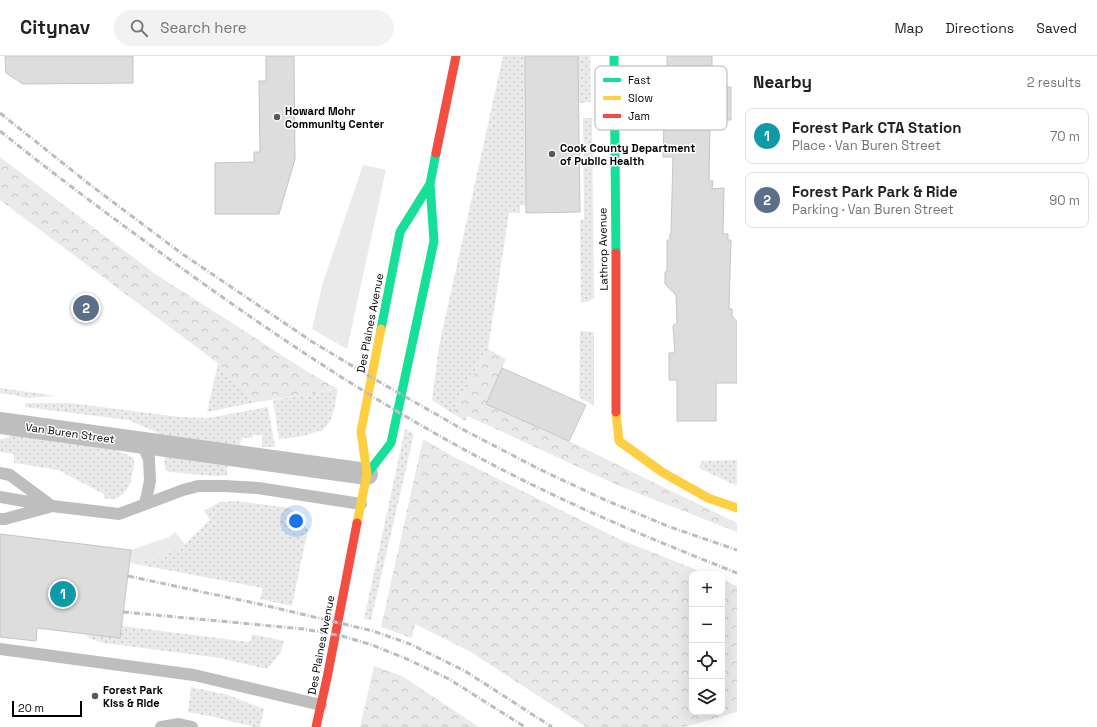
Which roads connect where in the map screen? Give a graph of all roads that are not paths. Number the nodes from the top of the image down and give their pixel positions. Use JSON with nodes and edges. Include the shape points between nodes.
{"nodes":[{"id":1,"x":456,"y":56,"type":"edge"},
{"id":2,"x":614,"y":56,"type":"edge"},
{"id":3,"x":614,"y":66,"type":"edge"},
{"id":4,"x":615,"y":130,"type":"edge"},
{"id":5,"x":430,"y":184,"type":"junction"},
{"id":6,"x":0,"y":423,"type":"edge"},
{"id":7,"x":141,"y":442,"type":"junction"},
{"id":8,"x":0,"y":473,"type":"edge"},
{"id":9,"x":367,"y":474,"type":"junction"},
{"id":10,"x":0,"y":497,"type":"edge"},
{"id":11,"x":145,"y":504,"type":"junction"},
{"id":12,"x":361,"y":504,"type":"junction"},
{"id":13,"x":52,"y":506,"type":"junction"},
{"id":14,"x":737,"y":508,"type":"edge"},
{"id":15,"x":0,"y":519,"type":"edge"},
{"id":16,"x":0,"y":649,"type":"edge"},
{"id":17,"x":321,"y":705,"type":"junction"},
{"id":18,"x":161,"y":727,"type":"edge"},
{"id":19,"x":192,"y":727,"type":"edge"},
{"id":20,"x":316,"y":727,"type":"edge"}],
"edges":[{"from":1,"to":5,"type":"main road","name":"Des Plaines Avenue"},
{"from":2,"to":3,"type":"main road","name":"Lathrop Avenue"},
{"from":4,"to":14,"type":"main road","name":"Lathrop Avenue","via":[[615,407],[619,441],[662,472],[708,498]]},
{"from":5,"to":9,"type":"main road","name":"Des Plaines Avenue","via":[[400,232],[361,431]]},
{"from":5,"to":9,"type":"main road","name":"Des Plaines Avenue","via":[[434,241],[391,443]]},
{"from":6,"to":7,"type":"street","name":"Van Buren Street"},
{"from":7,"to":9,"type":"street","name":"Van Buren Street"},
{"from":7,"to":11,"type":"lane","via":[[149,459],[150,480]]},
{"from":8,"to":13,"type":"lane","via":[[10,475]]},
{"from":9,"to":12,"type":"main road","name":"Des Plaines Avenue"},
{"from":10,"to":13,"type":"lane"},
{"from":11,"to":12,"type":"lane","via":[[198,486],[258,488]]},
{"from":11,"to":13,"type":"lane","via":[[119,514]]},
{"from":12,"to":17,"type":"main road","name":"Des Plaines Avenue"},
{"from":13,"to":15,"type":"lane"},
{"from":16,"to":17,"type":"lane","via":[[194,675]]},
{"from":17,"to":20,"type":"main road","name":"Des Plaines Avenue"},
{"from":18,"to":19,"type":"lane","via":[[179,724]]}]}
